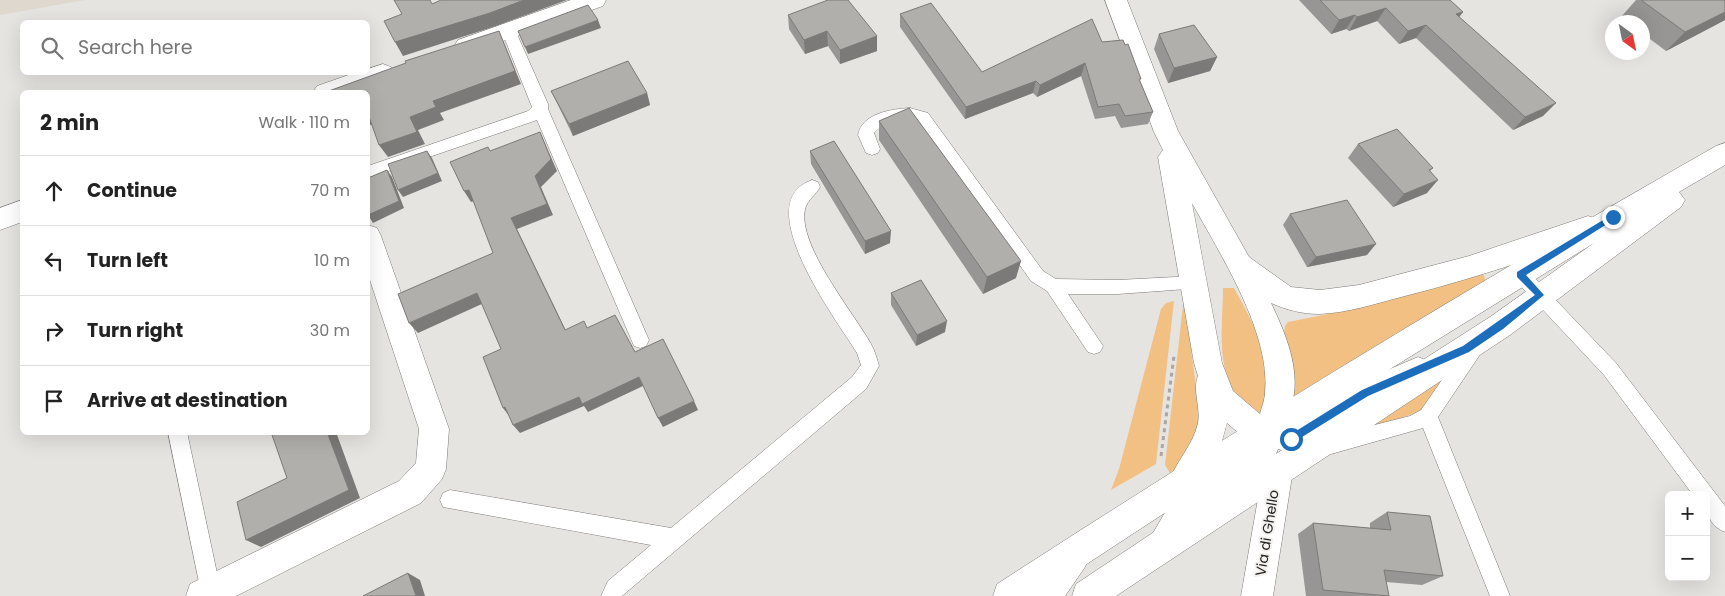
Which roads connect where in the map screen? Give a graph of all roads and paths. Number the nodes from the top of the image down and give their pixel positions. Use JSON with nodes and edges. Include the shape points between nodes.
{"nodes":[{"id":1,"x":594,"y":0,"type":"edge"},
{"id":2,"x":1116,"y":0,"type":"edge"},
{"id":3,"x":510,"y":32,"type":"junction"},
{"id":4,"x":450,"y":52,"type":"edge"},
{"id":5,"x":404,"y":66,"type":"edge"},
{"id":6,"x":331,"y":90,"type":"edge"},
{"id":7,"x":540,"y":110,"type":"junction"},
{"id":8,"x":1166,"y":132,"type":"junction"},
{"id":9,"x":872,"y":149,"type":"dead end"},
{"id":10,"x":1725,"y":153,"type":"edge"},
{"id":11,"x":1725,"y":160,"type":"edge"},
{"id":12,"x":370,"y":171,"type":"edge"},
{"id":13,"x":812,"y":187,"type":"dead end"},
{"id":14,"x":20,"y":211,"type":"edge"},
{"id":15,"x":1613,"y":217,"type":"junction"},
{"id":16,"x":0,"y":219,"type":"edge"},
{"id":17,"x":370,"y":242,"type":"edge"},
{"id":18,"x":1238,"y":262,"type":"junction"},
{"id":19,"x":1520,"y":274,"type":"junction"},
{"id":20,"x":1195,"y":283,"type":"junction"},
{"id":21,"x":1053,"y":286,"type":"junction"},
{"id":22,"x":1540,"y":295,"type":"junction"},
{"id":23,"x":640,"y":340,"type":"dead end"},
{"id":24,"x":1473,"y":345,"type":"junction"},
{"id":25,"x":1094,"y":346,"type":"dead end"},
{"id":26,"x":1174,"y":352,"type":"dead end"},
{"id":27,"x":1208,"y":363,"type":"junction"},
{"id":28,"x":1428,"y":416,"type":"junction"},
{"id":29,"x":1268,"y":430,"type":"junction"},
{"id":30,"x":178,"y":435,"type":"edge"},
{"id":31,"x":1309,"y":450,"type":"junction"},
{"id":32,"x":1161,"y":458,"type":"dead end"},
{"id":33,"x":1278,"y":470,"type":"junction"},
{"id":34,"x":1185,"y":480,"type":"junction"},
{"id":35,"x":1701,"y":491,"type":"edge"},
{"id":36,"x":450,"y":500,"type":"dead end"},
{"id":37,"x":1710,"y":502,"type":"edge"},
{"id":38,"x":1725,"y":522,"type":"edge"},
{"id":39,"x":675,"y":539,"type":"junction"},
{"id":40,"x":1162,"y":545,"type":"junction"},
{"id":41,"x":1078,"y":550,"type":"junction"},
{"id":42,"x":206,"y":594,"type":"edge"},
{"id":43,"x":611,"y":596,"type":"edge"},
{"id":44,"x":1008,"y":596,"type":"edge"},
{"id":45,"x":1046,"y":596,"type":"edge"},
{"id":46,"x":1088,"y":596,"type":"edge"},
{"id":47,"x":1257,"y":596,"type":"edge"},
{"id":48,"x":1500,"y":596,"type":"edge"}],
"edges":[{"from":1,"to":3,"type":"street"},
{"from":2,"to":8,"type":"street"},
{"from":3,"to":4,"type":"street"},
{"from":3,"to":7,"type":"lane"},
{"from":5,"to":6,"type":"street"},
{"from":7,"to":12,"type":"lane"},
{"from":7,"to":23,"type":"lane"},
{"from":8,"to":18,"type":"street"},
{"from":8,"to":20,"type":"street"},
{"from":9,"to":21,"type":"lane","via":[[866,139],[867,130],[873,123],[910,112],[923,117],[1037,276]]},
{"from":10,"to":15,"type":"street"},
{"from":11,"to":22,"type":"street","via":[[1617,242]]},
{"from":13,"to":39,"type":"lane","via":[[798,203],[796,223],[803,246],[865,350],[870,366],[859,383]]},
{"from":14,"to":16,"type":"street"},
{"from":15,"to":18,"type":"street","via":[[1461,271],[1368,294],[1323,301],[1295,300],[1274,291]]},
{"from":15,"to":19,"type":"street"},
{"from":17,"to":42,"type":"street","via":[[434,429],[431,469],[410,492]]},
{"from":18,"to":29,"type":"street","via":[[1271,332],[1279,369],[1280,392]]},
{"from":19,"to":22,"type":"lane"},
{"from":19,"to":29,"type":"street"},
{"from":20,"to":21,"type":"lane"},
{"from":20,"to":27,"type":"street"},
{"from":21,"to":25,"type":"lane"},
{"from":22,"to":24,"type":"street"},
{"from":22,"to":35,"type":"lane","via":[[1610,369]]},
{"from":24,"to":28,"type":"lane"},
{"from":24,"to":29,"type":"street","via":[[1365,393],[1291,439]]},
{"from":24,"to":31,"type":"street"},
{"from":26,"to":32,"type":"path"},
{"from":27,"to":29,"type":"street","via":[[1222,400],[1242,419]]},
{"from":27,"to":34,"type":"street","via":[[1213,421],[1204,452]]},
{"from":28,"to":31,"type":"lane","via":[[1413,424]]},
{"from":28,"to":48,"type":"lane"},
{"from":29,"to":34,"type":"street"},
{"from":29,"to":40,"type":"street","via":[[1260,457],[1199,496],[1181,515]]},
{"from":30,"to":42,"type":"lane"},
{"from":31,"to":33,"type":"street"},
{"from":33,"to":40,"type":"street"},
{"from":33,"to":47,"type":"street","name":"Via di Ghello"},
{"from":34,"to":41,"type":"street"},
{"from":36,"to":39,"type":"lane"},
{"from":37,"to":38,"type":"lane"},
{"from":39,"to":43,"type":"lane","via":[[615,588]]},
{"from":40,"to":46,"type":"street"},
{"from":41,"to":44,"type":"street"},
{"from":41,"to":45,"type":"street"}]}
